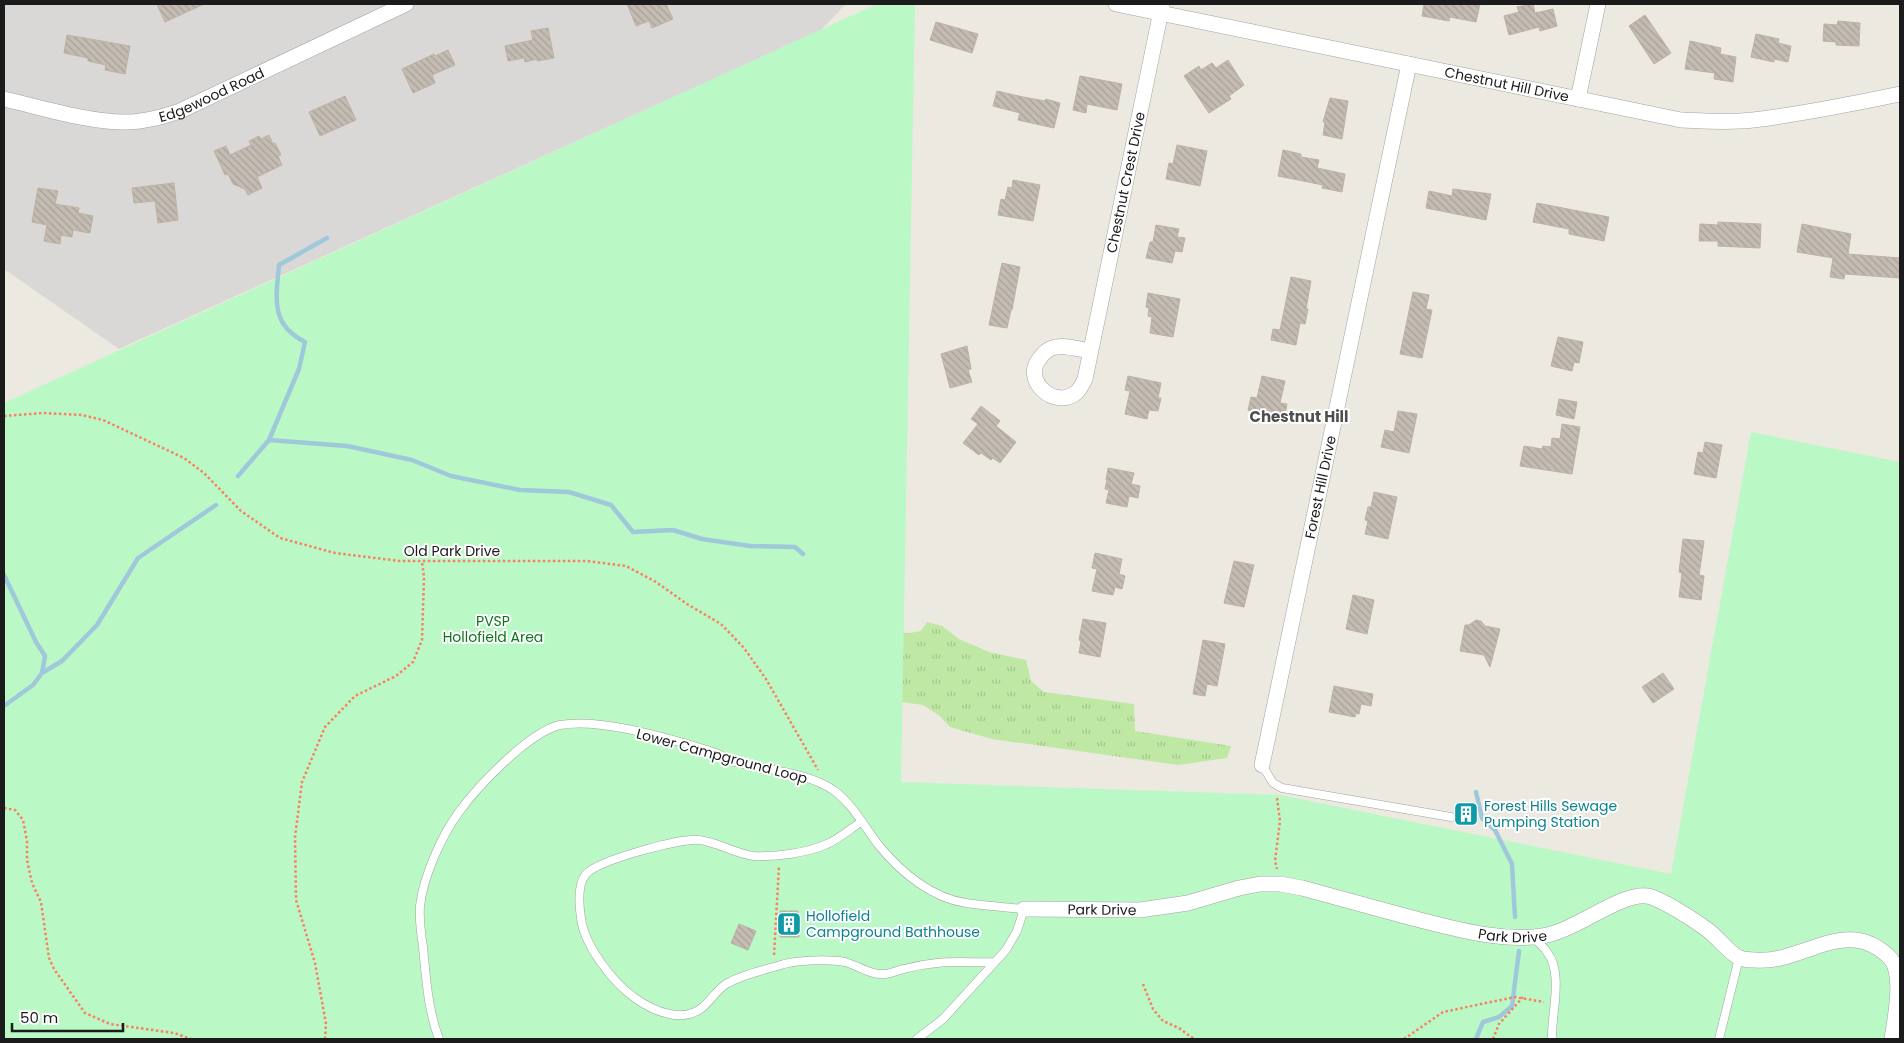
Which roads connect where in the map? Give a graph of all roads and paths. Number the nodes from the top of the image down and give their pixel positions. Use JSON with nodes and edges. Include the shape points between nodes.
{"nodes":[{"id":1,"x":406,"y":4,"type":"edge"},
{"id":2,"x":1116,"y":4,"type":"edge"},
{"id":3,"x":1598,"y":4,"type":"edge"},
{"id":4,"x":1162,"y":9,"type":"edge"},
{"id":5,"x":1409,"y":64,"type":"junction"},
{"id":6,"x":1900,"y":94,"type":"edge"},
{"id":7,"x":4,"y":99,"type":"edge"},
{"id":8,"x":1578,"y":99,"type":"junction"},
{"id":9,"x":1090,"y":351,"type":"junction"},
{"id":10,"x":4,"y":416,"type":"edge"},
{"id":11,"x":422,"y":562,"type":"junction"},
{"id":12,"x":1262,"y":765,"type":"joint"},
{"id":13,"x":819,"y":771,"type":"dead end"},
{"id":14,"x":1277,"y":798,"type":"dead end"},
{"id":15,"x":4,"y":808,"type":"edge"},
{"id":16,"x":1452,"y":817,"type":"dead end"},
{"id":17,"x":861,"y":822,"type":"junction"},
{"id":18,"x":779,"y":854,"type":"junction"},
{"id":19,"x":1280,"y":884,"type":"junction"},
{"id":20,"x":1024,"y":909,"type":"junction"},
{"id":21,"x":1532,"y":937,"type":"junction"},
{"id":22,"x":1740,"y":958,"type":"junction"},
{"id":23,"x":994,"y":962,"type":"junction"},
{"id":24,"x":773,"y":968,"type":"junction"},
{"id":25,"x":1143,"y":984,"type":"dead end"},
{"id":26,"x":1523,"y":997,"type":"junction"},
{"id":27,"x":1555,"y":1004,"type":"junction"},
{"id":28,"x":190,"y":1039,"type":"edge"},
{"id":29,"x":325,"y":1039,"type":"edge"},
{"id":30,"x":439,"y":1039,"type":"edge"},
{"id":31,"x":917,"y":1039,"type":"edge"},
{"id":32,"x":1194,"y":1039,"type":"edge"},
{"id":33,"x":1404,"y":1039,"type":"edge"},
{"id":34,"x":1493,"y":1039,"type":"edge"},
{"id":35,"x":1552,"y":1039,"type":"edge"},
{"id":36,"x":1719,"y":1039,"type":"edge"},
{"id":37,"x":1892,"y":1039,"type":"edge"}],
"edges":[{"from":1,"to":7,"type":"street","name":"Edgewood Road","via":[[180,111],[155,119],[127,122],[96,119]]},
{"from":2,"to":4,"type":"street","name":"Chestnut Hill Drive"},
{"from":3,"to":8,"type":"street"},
{"from":4,"to":5,"type":"street","name":"Chestnut Hill Drive"},
{"from":4,"to":9,"type":"street","name":"Chestnut Crest Drive"},
{"from":5,"to":8,"type":"street","name":"Chestnut Hill Drive"},
{"from":5,"to":12,"type":"street","name":"Forest Hill Drive"},
{"from":6,"to":8,"type":"street","name":"Chestnut Hill Drive","via":[[1825,110],[1713,122],[1681,120]]},
{"from":9,"to":9,"type":"street","name":"Chestnut Crest Drive","via":[[1085,379],[1078,391],[1069,397],[1056,398],[1044,393],[1036,383],[1037,361],[1045,351],[1064,347]]},
{"from":10,"to":11,"type":"path","name":"Old Park Drive","via":[[43,413],[82,415],[103,420],[184,458],[204,473],[241,511],[280,538],[335,553]]},
{"from":11,"to":13,"type":"path","name":"Old Park Drive","via":[[588,561],[626,566],[721,624],[744,648],[766,679]]},
{"from":11,"to":29,"type":"path","via":[[422,640],[413,662],[396,676],[355,696],[324,727],[302,782],[294,837],[296,900],[316,963],[326,1024]]},
{"from":12,"to":16,"type":"lane","via":[[1273,783],[1282,788]]},
{"from":14,"to":19,"type":"path","via":[[1280,821],[1275,861]]},
{"from":15,"to":28,"type":"path","via":[[15,810],[23,820],[32,882],[42,902],[49,958],[85,1014],[110,1024],[174,1033]]},
{"from":17,"to":18,"type":"lane","via":[[828,844]]},
{"from":17,"to":20,"type":"lane","via":[[882,849],[913,879],[937,895],[964,903]]},
{"from":17,"to":30,"type":"lane","name":"Lower Campground Loop","via":[[835,791],[806,778],[730,761],[719,754],[669,738],[581,724],[545,730],[520,747],[474,791],[455,817],[426,880],[420,907],[421,928],[430,1006]]},
{"from":18,"to":24,"type":"path"},
{"from":18,"to":24,"type":"lane","via":[[753,856],[714,842],[697,840],[673,843],[598,866],[586,874],[579,899],[584,930],[606,968],[623,990],[645,1006],[660,1012],[689,1014],[702,1008],[725,985]]},
{"from":19,"to":20,"type":"street","name":"Park Drive","via":[[1246,886],[1188,903],[1140,910]]},
{"from":19,"to":21,"type":"street","name":"Park Drive","via":[[1466,932]]},
{"from":20,"to":23,"type":"lane","via":[[1017,931]]},
{"from":21,"to":22,"type":"street","name":"Park Drive","via":[[1562,932],[1632,898],[1647,896],[1663,902],[1708,931]]},
{"from":21,"to":27,"type":"lane","via":[[1548,952],[1556,974]]},
{"from":22,"to":36,"type":"lane"},
{"from":22,"to":37,"type":"street","via":[[1775,959],[1824,943],[1845,940],[1864,942],[1880,950],[1892,960],[1900,977]]},
{"from":23,"to":24,"type":"lane","via":[[938,963],[884,974],[845,962],[814,960]]},
{"from":23,"to":31,"type":"lane","via":[[943,1019]]},
{"from":25,"to":32,"type":"path","via":[[1153,1010]]},
{"from":26,"to":27,"type":"path"},
{"from":26,"to":33,"type":"path","via":[[1443,1012]]},
{"from":26,"to":34,"type":"path","via":[[1499,1024]]},
{"from":27,"to":35,"type":"lane"}]}
